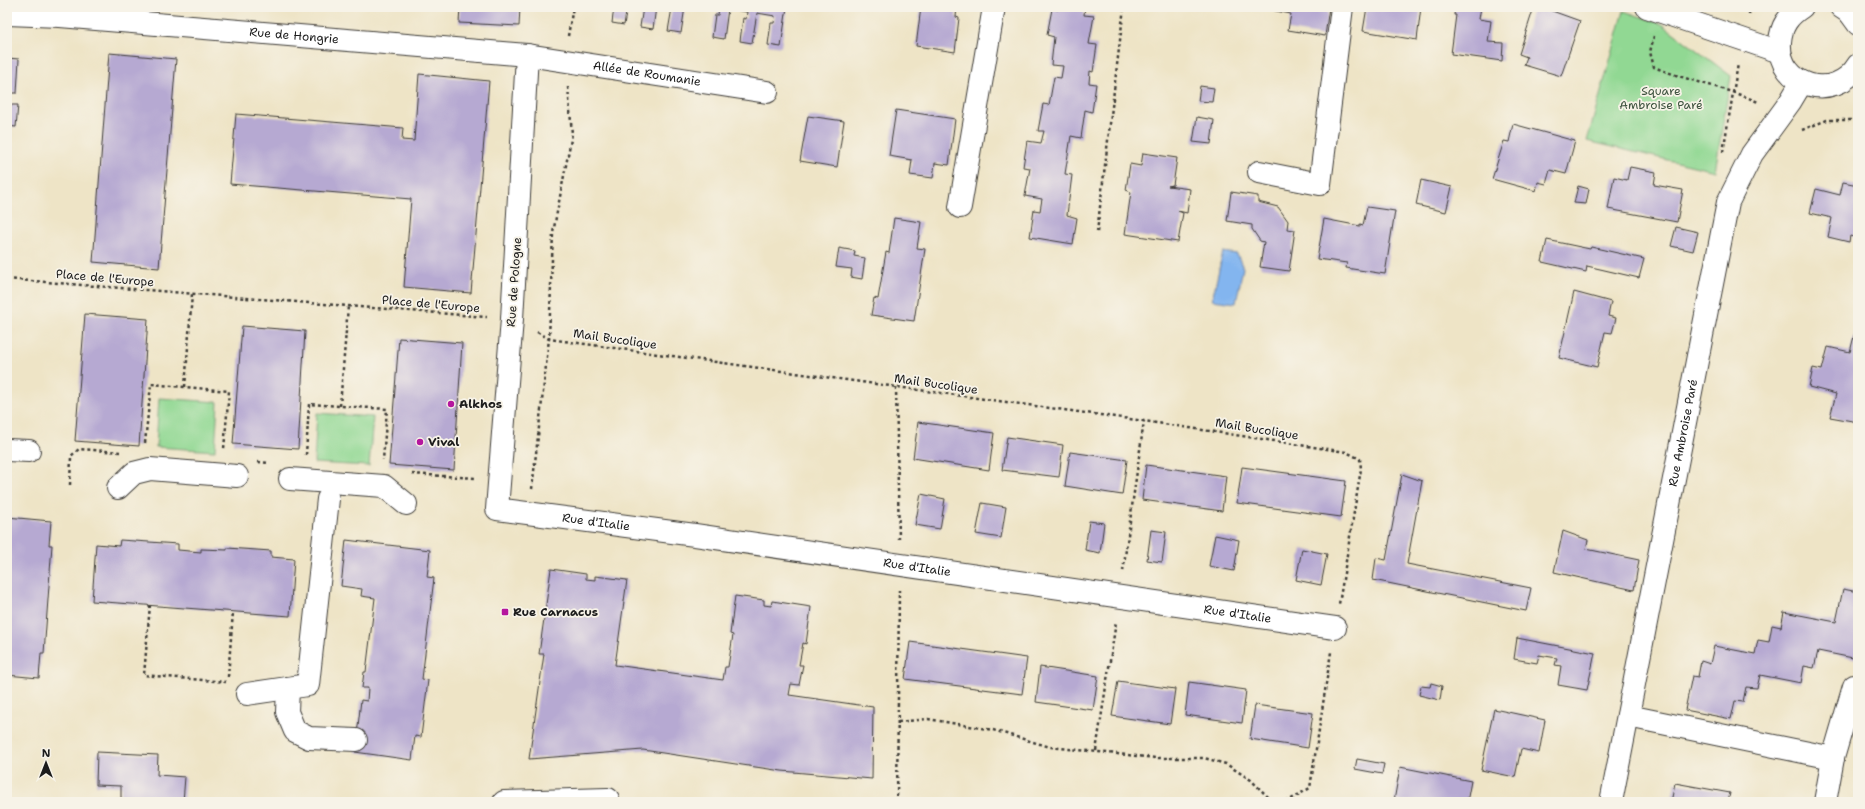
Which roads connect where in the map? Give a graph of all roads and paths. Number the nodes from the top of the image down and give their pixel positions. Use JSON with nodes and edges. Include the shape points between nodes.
{"nodes":[{"id":1,"x":573,"y":7,"type":"edge"},
{"id":2,"x":994,"y":7,"type":"edge"},
{"id":3,"x":1124,"y":7,"type":"edge"},
{"id":4,"x":1342,"y":7,"type":"edge"},
{"id":5,"x":1750,"y":7,"type":"edge"},
{"id":6,"x":1841,"y":7,"type":"edge"},
{"id":7,"x":1797,"y":8,"type":"edge"},
{"id":8,"x":1653,"y":9,"type":"edge"},
{"id":9,"x":60,"y":12,"type":"edge"},
{"id":10,"x":7,"y":14,"type":"edge"},
{"id":11,"x":1858,"y":24,"type":"edge"},
{"id":12,"x":1743,"y":39,"type":"junction"},
{"id":13,"x":1780,"y":52,"type":"junction"},
{"id":14,"x":528,"y":55,"type":"junction"},
{"id":15,"x":565,"y":60,"type":"junction"},
{"id":16,"x":1858,"y":65,"type":"edge"},
{"id":17,"x":1802,"y":82,"type":"junction"},
{"id":18,"x":1837,"y":85,"type":"junction"},
{"id":19,"x":1734,"y":91,"type":"junction"},
{"id":20,"x":1858,"y":91,"type":"edge"},
{"id":21,"x":767,"y":92,"type":"dead end"},
{"id":22,"x":1782,"y":112,"type":"junction"},
{"id":23,"x":1858,"y":120,"type":"edge"},
{"id":24,"x":1722,"y":158,"type":"dead end"},
{"id":25,"x":1259,"y":172,"type":"dead end"},
{"id":26,"x":960,"y":207,"type":"dead end"},
{"id":27,"x":1097,"y":232,"type":"dead end"},
{"id":28,"x":7,"y":279,"type":"edge"},
{"id":29,"x":192,"y":294,"type":"junction"},
{"id":30,"x":348,"y":306,"type":"junction"},
{"id":31,"x":512,"y":319,"type":"junction"},
{"id":32,"x":549,"y":339,"type":"junction"},
{"id":33,"x":185,"y":387,"type":"junction"},
{"id":34,"x":896,"y":387,"type":"junction"},
{"id":35,"x":340,"y":406,"type":"junction"},
{"id":36,"x":145,"y":446,"type":"dead end"},
{"id":37,"x":7,"y":450,"type":"edge"},
{"id":38,"x":29,"y":451,"type":"dead end"},
{"id":39,"x":224,"y":452,"type":"dead end"},
{"id":40,"x":305,"y":458,"type":"dead end"},
{"id":41,"x":383,"y":464,"type":"dead end"},
{"id":42,"x":237,"y":476,"type":"dead end"},
{"id":43,"x":290,"y":479,"type":"dead end"},
{"id":44,"x":118,"y":488,"type":"dead end"},
{"id":45,"x":328,"y":500,"type":"dead end"},
{"id":46,"x":406,"y":504,"type":"dead end"},
{"id":47,"x":497,"y":509,"type":"joint"},
{"id":48,"x":531,"y":514,"type":"junction"},
{"id":49,"x":900,"y":565,"type":"junction"},
{"id":50,"x":150,"y":605,"type":"dead end"},
{"id":51,"x":233,"y":612,"type":"dead end"},
{"id":52,"x":1335,"y":628,"type":"junction"},
{"id":53,"x":1858,"y":686,"type":"edge"},
{"id":54,"x":288,"y":688,"type":"junction"},
{"id":55,"x":246,"y":694,"type":"dead end"},
{"id":56,"x":1628,"y":716,"type":"junction"},
{"id":57,"x":898,"y":722,"type":"junction"},
{"id":58,"x":356,"y":740,"type":"dead end"},
{"id":59,"x":1833,"y":758,"type":"junction"},
{"id":60,"x":608,"y":799,"type":"dead end"},
{"id":61,"x":504,"y":802,"type":"edge"},
{"id":62,"x":897,"y":802,"type":"edge"},
{"id":63,"x":1273,"y":802,"type":"edge"},
{"id":64,"x":1286,"y":802,"type":"edge"},
{"id":65,"x":1611,"y":802,"type":"edge"},
{"id":66,"x":1825,"y":802,"type":"edge"}],
"edges":[{"from":1,"to":15,"type":"path"},
{"from":2,"to":26,"type":"street"},
{"from":3,"to":27,"type":"path"},
{"from":4,"to":25,"type":"street","via":[[1320,184]]},
{"from":5,"to":12,"type":"path"},
{"from":6,"to":11,"type":"street","via":[[1850,13]]},
{"from":7,"to":13,"type":"street","via":[[1787,19],[1781,32]]},
{"from":8,"to":12,"type":"street"},
{"from":8,"to":19,"type":"path","via":[[1650,52],[1654,67],[1682,79]]},
{"from":9,"to":10,"type":"street","name":"Rue de Hongrie"},
{"from":9,"to":14,"type":"street","name":"Rue de Hongrie"},
{"from":12,"to":13,"type":"street"},
{"from":12,"to":19,"type":"path"},
{"from":13,"to":17,"type":"street","via":[[1788,71]]},
{"from":14,"to":15,"type":"street","name":"Allée de Roumanie"},
{"from":14,"to":31,"type":"street","name":"Rue de Pologne"},
{"from":15,"to":21,"type":"street","name":"Allée de Roumanie"},
{"from":15,"to":32,"type":"path","via":[[572,134],[553,233]]},
{"from":16,"to":18,"type":"street","via":[[1852,75]]},
{"from":17,"to":18,"type":"street","via":[[1821,88]]},
{"from":17,"to":22,"type":"street","name":"Rue Ambroise Paré"},
{"from":18,"to":20,"type":"street"},
{"from":19,"to":22,"type":"path"},
{"from":19,"to":24,"type":"path"},
{"from":22,"to":23,"type":"path","via":[[1804,130],[1828,120]]},
{"from":22,"to":56,"type":"street","name":"Rue Ambroise Paré","via":[[1752,154],[1728,202]]},
{"from":28,"to":29,"type":"path","name":"Place de l'Europe"},
{"from":29,"to":30,"type":"path","name":"Place de l'Europe"},
{"from":29,"to":33,"type":"path"},
{"from":30,"to":31,"type":"path","name":"Place de l'Europe"},
{"from":30,"to":35,"type":"path"},
{"from":31,"to":32,"type":"path","name":"Mail Bucolique"},
{"from":31,"to":47,"type":"street","name":"Rue de Pologne"},
{"from":32,"to":34,"type":"path","name":"Mail Bucolique"},
{"from":32,"to":48,"type":"path"},
{"from":33,"to":36,"type":"path","via":[[151,384]]},
{"from":33,"to":39,"type":"path","via":[[229,390]]},
{"from":34,"to":49,"type":"path"},
{"from":34,"to":52,"type":"path","name":"Mail Bucolique","via":[[1346,452],[1360,459],[1361,469]]},
{"from":35,"to":40,"type":"path","via":[[309,404]]},
{"from":35,"to":41,"type":"path","via":[[387,409]]},
{"from":37,"to":38,"type":"street"},
{"from":42,"to":44,"type":"street","via":[[150,469],[134,473]]},
{"from":43,"to":46,"type":"street","via":[[384,486]]},
{"from":45,"to":54,"type":"street","via":[[308,685]]},
{"from":47,"to":48,"type":"street","name":"Rue d'Italie"},
{"from":48,"to":49,"type":"street","name":"Rue d'Italie"},
{"from":49,"to":52,"type":"street","name":"Rue d'Italie"},
{"from":49,"to":57,"type":"path"},
{"from":50,"to":51,"type":"path","via":[[144,675],[228,682]]},
{"from":52,"to":64,"type":"path","via":[[1310,788]]},
{"from":53,"to":59,"type":"street","via":[[1854,686]]},
{"from":54,"to":55,"type":"street"},
{"from":54,"to":58,"type":"street","via":[[287,712],[295,731],[309,738]]},
{"from":56,"to":59,"type":"street"},
{"from":56,"to":65,"type":"street","name":"Rue Ambroise Paré"},
{"from":57,"to":62,"type":"path"},
{"from":57,"to":63,"type":"path","via":[[928,719],[993,730],[1050,747],[1156,758],[1204,758],[1226,764],[1251,780]]},
{"from":59,"to":66,"type":"street"},
{"from":60,"to":61,"type":"street"}]}
